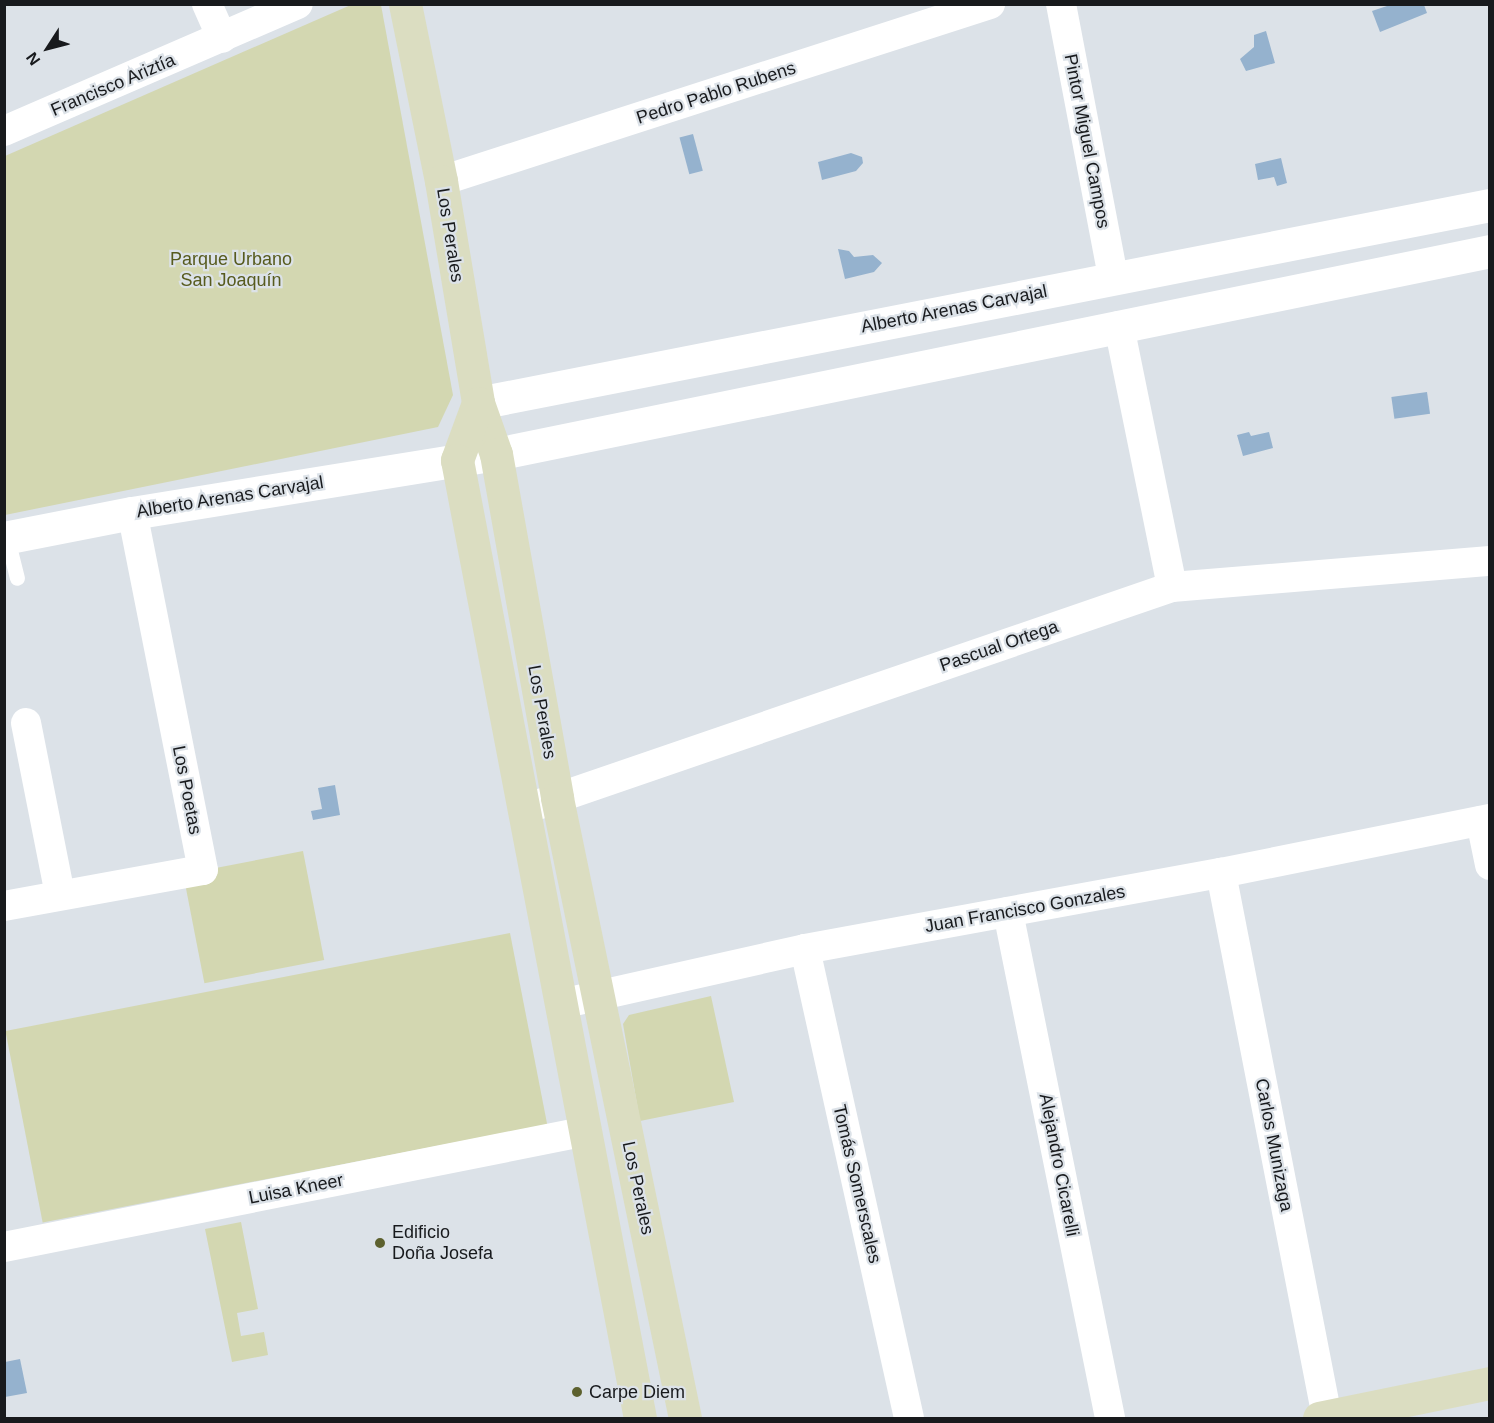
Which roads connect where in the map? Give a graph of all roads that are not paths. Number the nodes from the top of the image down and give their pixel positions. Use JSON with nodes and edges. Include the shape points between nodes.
{"nodes":[{"id":1,"x":207,"y":4,"type":"edge"},
{"id":2,"x":298,"y":4,"type":"edge"},
{"id":3,"x":405,"y":4,"type":"edge"},
{"id":4,"x":990,"y":4,"type":"edge"},
{"id":5,"x":1061,"y":4,"type":"edge"},
{"id":6,"x":222,"y":38,"type":"junction"},
{"id":7,"x":4,"y":131,"type":"edge"},
{"id":8,"x":441,"y":181,"type":"junction"},
{"id":9,"x":1490,"y":205,"type":"edge"},
{"id":10,"x":1490,"y":251,"type":"edge"},
{"id":11,"x":1113,"y":277,"type":"junction"},
{"id":12,"x":1119,"y":326,"type":"junction"},
{"id":13,"x":478,"y":403,"type":"junction"},
{"id":14,"x":496,"y":454,"type":"junction"},
{"id":15,"x":457,"y":460,"type":"junction"},
{"id":16,"x":132,"y":513,"type":"junction"},
{"id":17,"x":6,"y":538,"type":"edge"},
{"id":18,"x":1490,"y":561,"type":"edge"},
{"id":19,"x":17,"y":578,"type":"dead end"},
{"id":20,"x":1172,"y":587,"type":"junction"},
{"id":21,"x":26,"y":723,"type":"dead end"},
{"id":22,"x":557,"y":798,"type":"junction"},
{"id":23,"x":525,"y":808,"type":"junction"},
{"id":24,"x":1485,"y":820,"type":"edge"},
{"id":25,"x":1490,"y":865,"type":"edge"},
{"id":26,"x":1221,"y":873,"type":"junction"},
{"id":27,"x":60,"y":895,"type":"junction"},
{"id":28,"x":4,"y":906,"type":"edge"},
{"id":29,"x":1008,"y":912,"type":"junction"},
{"id":30,"x":805,"y":949,"type":"junction"},
{"id":31,"x":598,"y":996,"type":"junction"},
{"id":32,"x":561,"y":1004,"type":"junction"},
{"id":33,"x":587,"y":1131,"type":"junction"},
{"id":34,"x":4,"y":1246,"type":"edge"},
{"id":35,"x":1490,"y":1383,"type":"edge"},
{"id":36,"x":1323,"y":1418,"type":"edge"},
{"id":37,"x":640,"y":1419,"type":"edge"},
{"id":38,"x":685,"y":1419,"type":"edge"},
{"id":39,"x":909,"y":1419,"type":"edge"},
{"id":40,"x":1110,"y":1419,"type":"edge"}],
"edges":[{"from":1,"to":6,"type":"street"},
{"from":2,"to":6,"type":"street","name":"Francisco Ariztía"},
{"from":3,"to":8,"type":"main road","name":"Los Perales"},
{"from":4,"to":8,"type":"street","name":"Pedro Pablo Rubens"},
{"from":5,"to":11,"type":"street","name":"Pintor Miguel Campos"},
{"from":6,"to":7,"type":"street","name":"Francisco Ariztía"},
{"from":8,"to":13,"type":"main road","name":"Los Perales"},
{"from":9,"to":11,"type":"street","name":"Alberto Arenas Carvajal"},
{"from":10,"to":12,"type":"street","name":"Alberto Arenas Carvajal"},
{"from":11,"to":13,"type":"street","name":"Alberto Arenas Carvajal"},
{"from":12,"to":14,"type":"street","name":"Alberto Arenas Carvajal"},
{"from":12,"to":20,"type":"street"},
{"from":13,"to":14,"type":"main road","name":"Los Perales"},
{"from":13,"to":15,"type":"main road"},
{"from":14,"to":15,"type":"street","name":"Alberto Arenas Carvajal"},
{"from":14,"to":22,"type":"main road","name":"Los Perales"},
{"from":15,"to":16,"type":"street","name":"Alberto Arenas Carvajal"},
{"from":15,"to":23,"type":"main road","name":"Los Perales"},
{"from":16,"to":17,"type":"street","name":"Alberto Arenas Carvajal"},
{"from":16,"to":27,"type":"street","name":"Los Poetas","via":[[203,870]]},
{"from":17,"to":19,"type":"lane"},
{"from":18,"to":20,"type":"street","name":"Pascual Ortega"},
{"from":20,"to":22,"type":"street","name":"Pascual Ortega"},
{"from":21,"to":27,"type":"street"},
{"from":22,"to":23,"type":"street","name":"Pascual Ortega"},
{"from":22,"to":31,"type":"main road","name":"Los Perales"},
{"from":23,"to":32,"type":"main road","name":"Los Perales"},
{"from":24,"to":25,"type":"street"},
{"from":24,"to":26,"type":"street","name":"Juan Francisco Gonzales"},
{"from":26,"to":29,"type":"street","name":"Juan Francisco Gonzales"},
{"from":26,"to":36,"type":"street","name":"Carlos Munizaga"},
{"from":27,"to":28,"type":"street","name":"Los Poetas"},
{"from":29,"to":30,"type":"street","name":"Juan Francisco Gonzales"},
{"from":29,"to":40,"type":"street","name":"Alejandro Cicarelli"},
{"from":30,"to":31,"type":"street","name":"Juan Francisco Gonzales"},
{"from":30,"to":39,"type":"street","name":"Tomás Somerscales"},
{"from":31,"to":32,"type":"street","name":"Juan Francisco Gonzales"},
{"from":31,"to":38,"type":"main road","name":"Los Perales"},
{"from":32,"to":33,"type":"main road","name":"Los Perales"},
{"from":33,"to":34,"type":"street","name":"Luisa Kneer"},
{"from":33,"to":37,"type":"main road","name":"Los Perales"},
{"from":35,"to":36,"type":"main road"}]}
